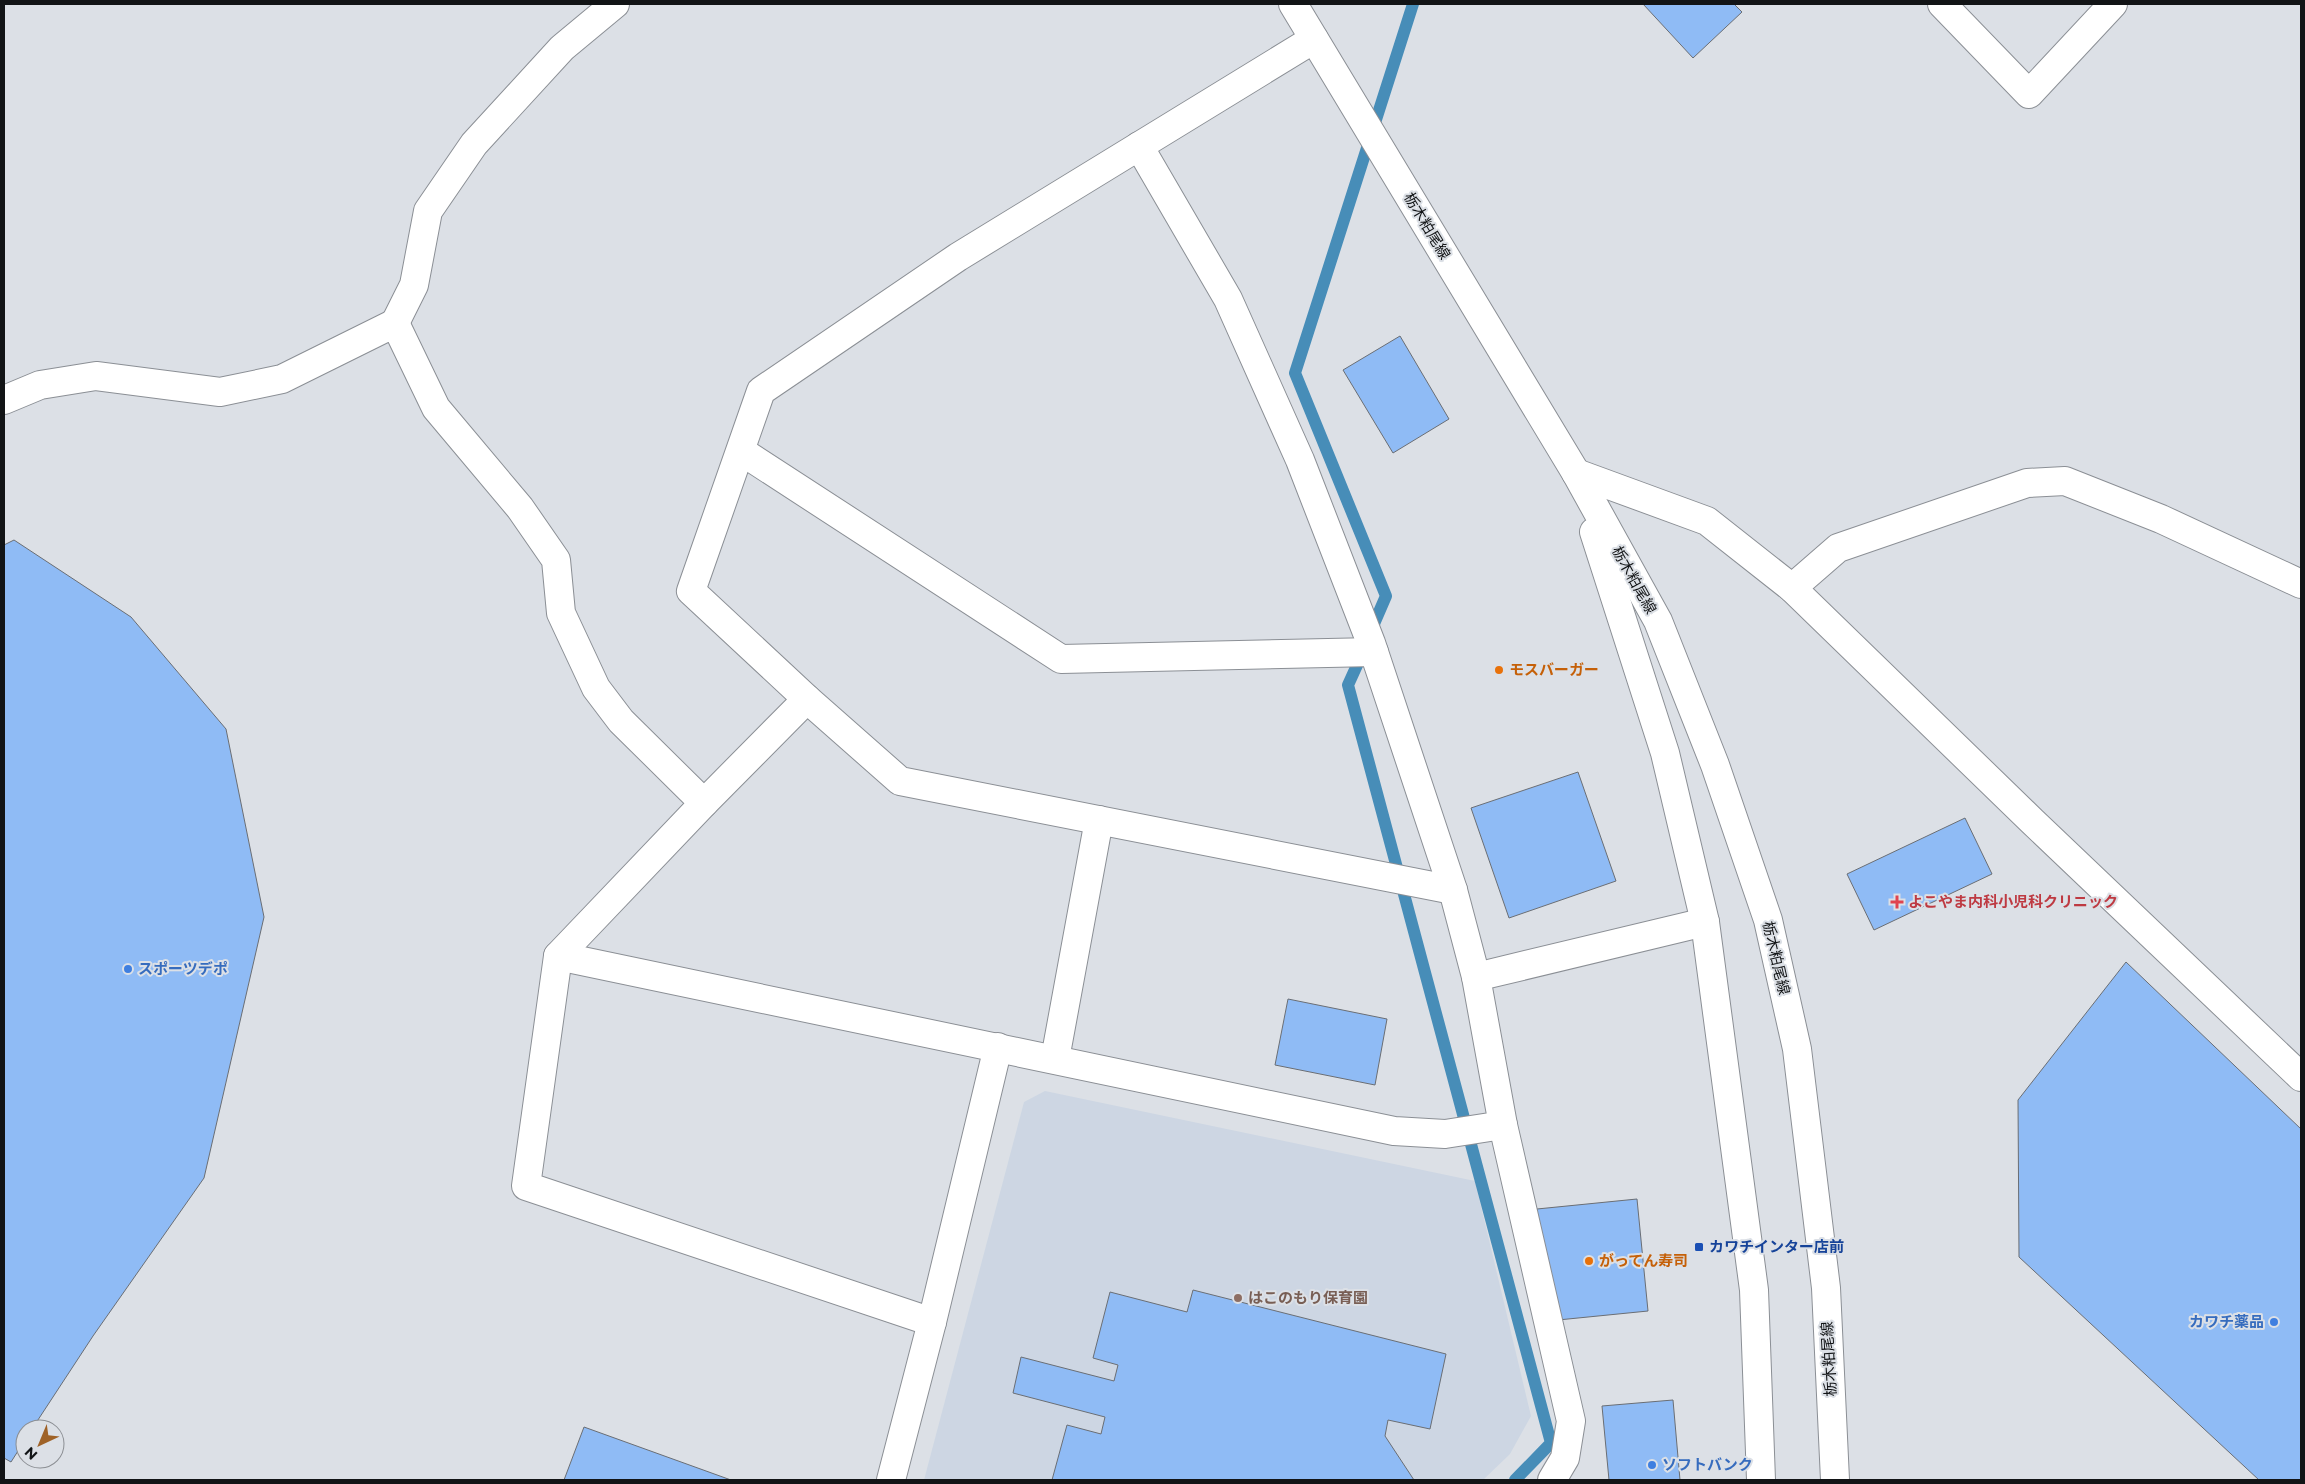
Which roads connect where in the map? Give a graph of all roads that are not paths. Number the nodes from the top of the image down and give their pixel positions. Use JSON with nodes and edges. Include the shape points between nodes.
{"nodes":[{"id":1,"x":615,"y":4,"type":"edge"},
{"id":2,"x":1293,"y":4,"type":"edge"},
{"id":3,"x":1942,"y":4,"type":"edge"},
{"id":4,"x":2113,"y":4,"type":"edge"},
{"id":5,"x":1314,"y":39,"type":"junction"},
{"id":6,"x":1139,"y":146,"type":"junction"},
{"id":7,"x":395,"y":324,"type":"junction"},
{"id":8,"x":4,"y":400,"type":"edge"},
{"id":9,"x":741,"y":451,"type":"junction"},
{"id":10,"x":1576,"y":473,"type":"junction"},
{"id":11,"x":2301,"y":584,"type":"edge"},
{"id":12,"x":1792,"y":588,"type":"junction"},
{"id":13,"x":1374,"y":652,"type":"junction"},
{"id":14,"x":807,"y":699,"type":"junction"},
{"id":15,"x":704,"y":803,"type":"junction"},
{"id":16,"x":1099,"y":820,"type":"junction"},
{"id":17,"x":1453,"y":890,"type":"junction"},
{"id":18,"x":1705,"y":922,"type":"junction"},
{"id":19,"x":558,"y":956,"type":"junction"},
{"id":20,"x":1476,"y":977,"type":"junction"},
{"id":21,"x":998,"y":1047,"type":"junction"},
{"id":22,"x":1055,"y":1059,"type":"junction"},
{"id":23,"x":2301,"y":1077,"type":"edge"},
{"id":24,"x":1503,"y":1126,"type":"junction"},
{"id":25,"x":932,"y":1322,"type":"junction"},
{"id":26,"x":891,"y":1480,"type":"edge"},
{"id":27,"x":1552,"y":1480,"type":"edge"},
{"id":28,"x":1762,"y":1480,"type":"edge"},
{"id":29,"x":1835,"y":1480,"type":"edge"}],
"edges":[{"from":1,"to":7,"type":"street","via":[[562,48],[474,144],[428,211],[414,285]]},
{"from":2,"to":5,"type":"street","name":"栃木粕尾線"},
{"from":3,"to":4,"type":"street","via":[[2029,94]]},
{"from":5,"to":6,"type":"street"},
{"from":5,"to":10,"type":"street","name":"栃木粕尾線"},
{"from":6,"to":9,"type":"street","via":[[958,257],[761,391]]},
{"from":6,"to":13,"type":"street","via":[[1228,299],[1300,460]]},
{"from":7,"to":8,"type":"street","via":[[282,379],[220,392],[96,376],[40,386]]},
{"from":7,"to":15,"type":"street","via":[[436,408],[520,508],[556,560],[561,613],[596,688],[621,721]]},
{"from":9,"to":13,"type":"street","via":[[1061,659]]},
{"from":9,"to":14,"type":"street","via":[[691,591]]},
{"from":10,"to":12,"type":"street","via":[[1707,521]]},
{"from":10,"to":18,"type":"street","name":"栃木粕尾線","via":[[1665,753]]},
{"from":10,"to":29,"type":"street","name":"栃木粕尾線","via":[[1658,621],[1715,764],[1768,920],[1797,1049],[1826,1288]]},
{"from":11,"to":12,"type":"street","via":[[2161,519],[2065,481],[2027,483],[1838,548]]},
{"from":12,"to":23,"type":"street"},
{"from":13,"to":17,"type":"street"},
{"from":14,"to":15,"type":"street"},
{"from":14,"to":16,"type":"street","via":[[900,781]]},
{"from":15,"to":19,"type":"street"},
{"from":16,"to":17,"type":"street"},
{"from":16,"to":22,"type":"street"},
{"from":17,"to":20,"type":"street"},
{"from":18,"to":20,"type":"street"},
{"from":18,"to":28,"type":"street","name":"栃木粕尾線","via":[[1754,1290]]},
{"from":19,"to":21,"type":"street"},
{"from":19,"to":25,"type":"street","via":[[526,1186]]},
{"from":20,"to":24,"type":"street"},
{"from":21,"to":22,"type":"street"},
{"from":21,"to":25,"type":"street"},
{"from":22,"to":24,"type":"street","via":[[1394,1131],[1445,1134]]},
{"from":24,"to":27,"type":"street","via":[[1571,1421],[1565,1458]]},
{"from":25,"to":26,"type":"street"}]}
